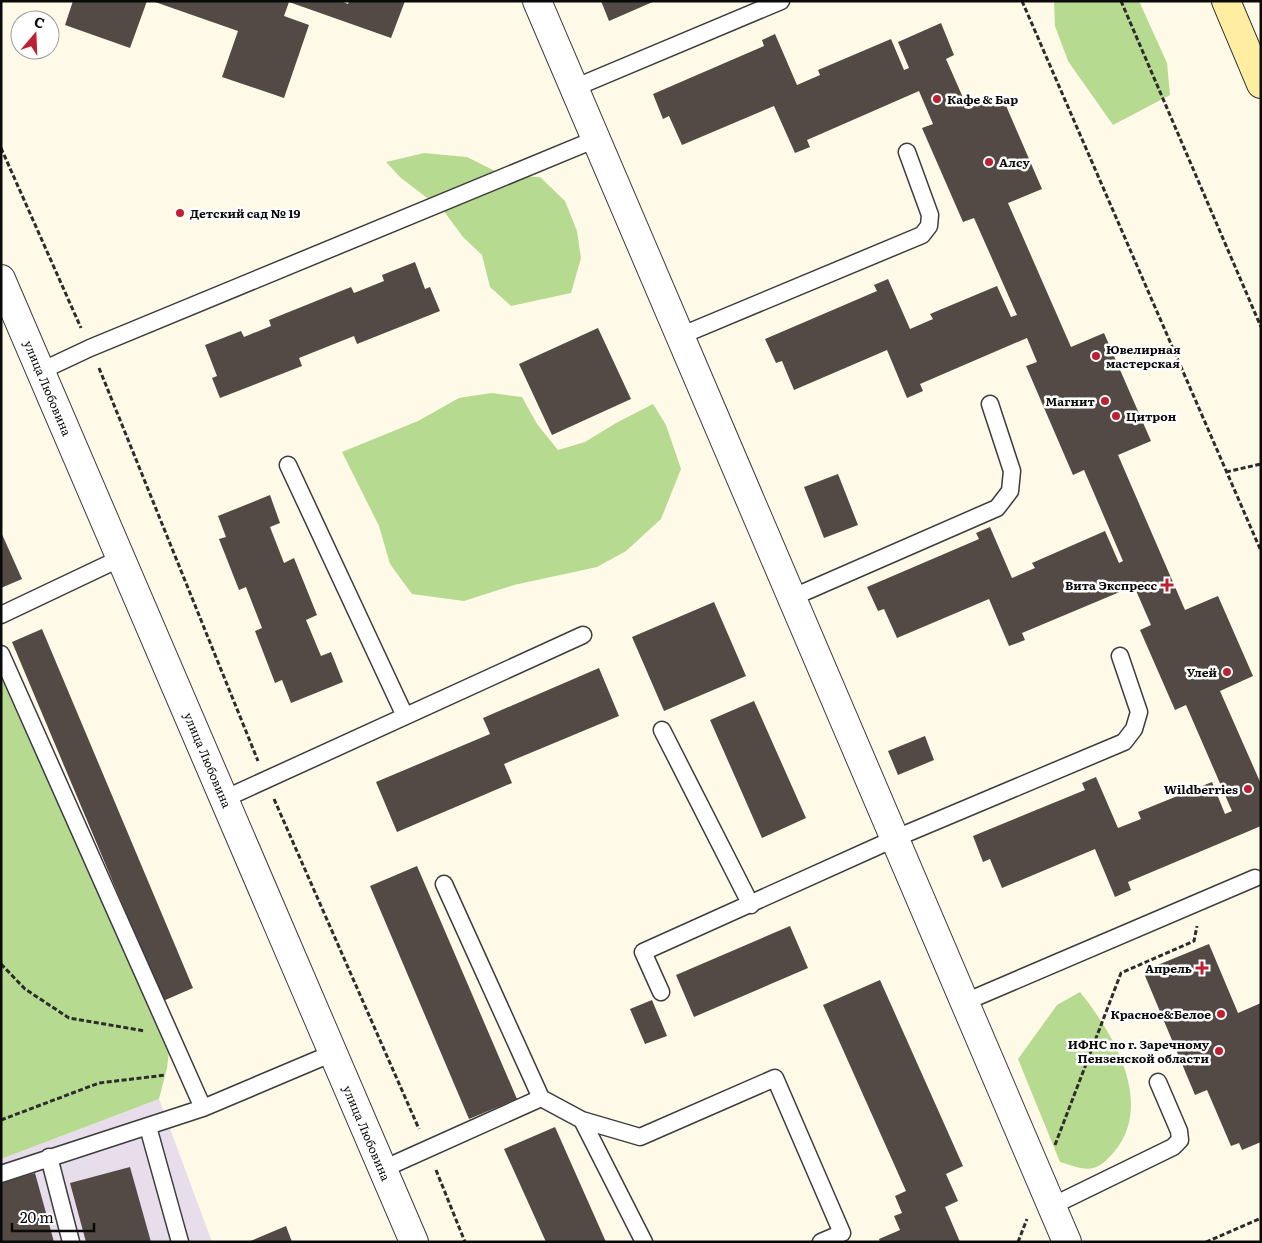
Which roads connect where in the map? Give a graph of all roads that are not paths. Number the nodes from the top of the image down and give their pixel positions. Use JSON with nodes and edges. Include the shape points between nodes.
{"nodes":[{"id":1,"x":538,"y":1,"type":"edge"},
{"id":2,"x":781,"y":1,"type":"edge"},
{"id":3,"x":1226,"y":1,"type":"edge"},
{"id":4,"x":1261,"y":84,"type":"edge"},
{"id":5,"x":574,"y":88,"type":"junction"},
{"id":6,"x":596,"y":139,"type":"junction"},
{"id":7,"x":907,"y":152,"type":"dead end"},
{"id":8,"x":1,"y":279,"type":"edge"},
{"id":9,"x":680,"y":336,"type":"junction"},
{"id":10,"x":41,"y":371,"type":"junction"},
{"id":11,"x":990,"y":404,"type":"dead end"},
{"id":12,"x":288,"y":465,"type":"dead end"},
{"id":13,"x":121,"y":558,"type":"junction"},
{"id":14,"x":791,"y":598,"type":"junction"},
{"id":15,"x":1,"y":615,"type":"edge"},
{"id":16,"x":583,"y":635,"type":"dead end"},
{"id":17,"x":1,"y":654,"type":"edge"},
{"id":18,"x":1120,"y":656,"type":"dead end"},
{"id":19,"x":405,"y":716,"type":"junction"},
{"id":20,"x":662,"y":730,"type":"dead end"},
{"id":21,"x":224,"y":799,"type":"junction"},
{"id":22,"x":896,"y":838,"type":"junction"},
{"id":23,"x":1255,"y":878,"type":"dead end"},
{"id":24,"x":444,"y":884,"type":"dead end"},
{"id":25,"x":750,"y":905,"type":"junction"},
{"id":26,"x":660,"y":992,"type":"dead end"},
{"id":27,"x":965,"y":1002,"type":"junction"},
{"id":28,"x":333,"y":1053,"type":"junction"},
{"id":29,"x":1158,"y":1082,"type":"dead end"},
{"id":30,"x":541,"y":1098,"type":"junction"},
{"id":31,"x":203,"y":1108,"type":"junction"},
{"id":32,"x":582,"y":1120,"type":"junction"},
{"id":33,"x":148,"y":1127,"type":"junction"},
{"id":34,"x":49,"y":1157,"type":"junction"},
{"id":35,"x":382,"y":1169,"type":"junction"},
{"id":36,"x":1,"y":1174,"type":"edge"},
{"id":37,"x":1047,"y":1194,"type":"junction"},
{"id":38,"x":71,"y":1242,"type":"edge"},
{"id":39,"x":180,"y":1242,"type":"edge"},
{"id":40,"x":414,"y":1242,"type":"edge"},
{"id":41,"x":644,"y":1242,"type":"edge"},
{"id":42,"x":821,"y":1242,"type":"edge"},
{"id":43,"x":1067,"y":1242,"type":"edge"}],
"edges":[{"from":1,"to":5,"type":"street"},
{"from":2,"to":5,"type":"lane"},
{"from":3,"to":4,"type":"main road"},
{"from":5,"to":6,"type":"street"},
{"from":6,"to":9,"type":"street"},
{"from":6,"to":10,"type":"lane"},
{"from":7,"to":9,"type":"lane","via":[[930,215],[922,235]]},
{"from":8,"to":10,"type":"street","name":"улица Любовина"},
{"from":9,"to":14,"type":"street"},
{"from":10,"to":13,"type":"street","name":"улица Любовина"},
{"from":11,"to":14,"type":"lane","via":[[1012,471],[1010,491],[997,508]]},
{"from":12,"to":19,"type":"lane"},
{"from":13,"to":15,"type":"lane"},
{"from":13,"to":21,"type":"street","name":"улица Любовина"},
{"from":14,"to":22,"type":"street"},
{"from":16,"to":19,"type":"lane"},
{"from":17,"to":31,"type":"lane"},
{"from":18,"to":22,"type":"lane","via":[[1139,712],[1134,728],[1124,742]]},
{"from":19,"to":21,"type":"lane"},
{"from":20,"to":25,"type":"lane"},
{"from":21,"to":28,"type":"street","name":"улица Любовина"},
{"from":22,"to":25,"type":"lane"},
{"from":22,"to":27,"type":"street"},
{"from":23,"to":27,"type":"lane"},
{"from":24,"to":30,"type":"lane"},
{"from":25,"to":26,"type":"lane","via":[[643,952]]},
{"from":27,"to":37,"type":"street"},
{"from":28,"to":31,"type":"lane"},
{"from":28,"to":35,"type":"street","name":"улица Любовина"},
{"from":29,"to":37,"type":"lane","via":[[1180,1140],[1173,1147]]},
{"from":30,"to":32,"type":"lane"},
{"from":30,"to":35,"type":"lane"},
{"from":31,"to":33,"type":"lane"},
{"from":32,"to":41,"type":"lane"},
{"from":32,"to":42,"type":"lane","via":[[640,1137],[775,1078],[842,1233]]},
{"from":33,"to":34,"type":"lane"},
{"from":33,"to":39,"type":"lane"},
{"from":34,"to":36,"type":"lane"},
{"from":34,"to":38,"type":"lane"},
{"from":35,"to":40,"type":"street","name":"улица Любовина"},
{"from":37,"to":43,"type":"street"}]}
